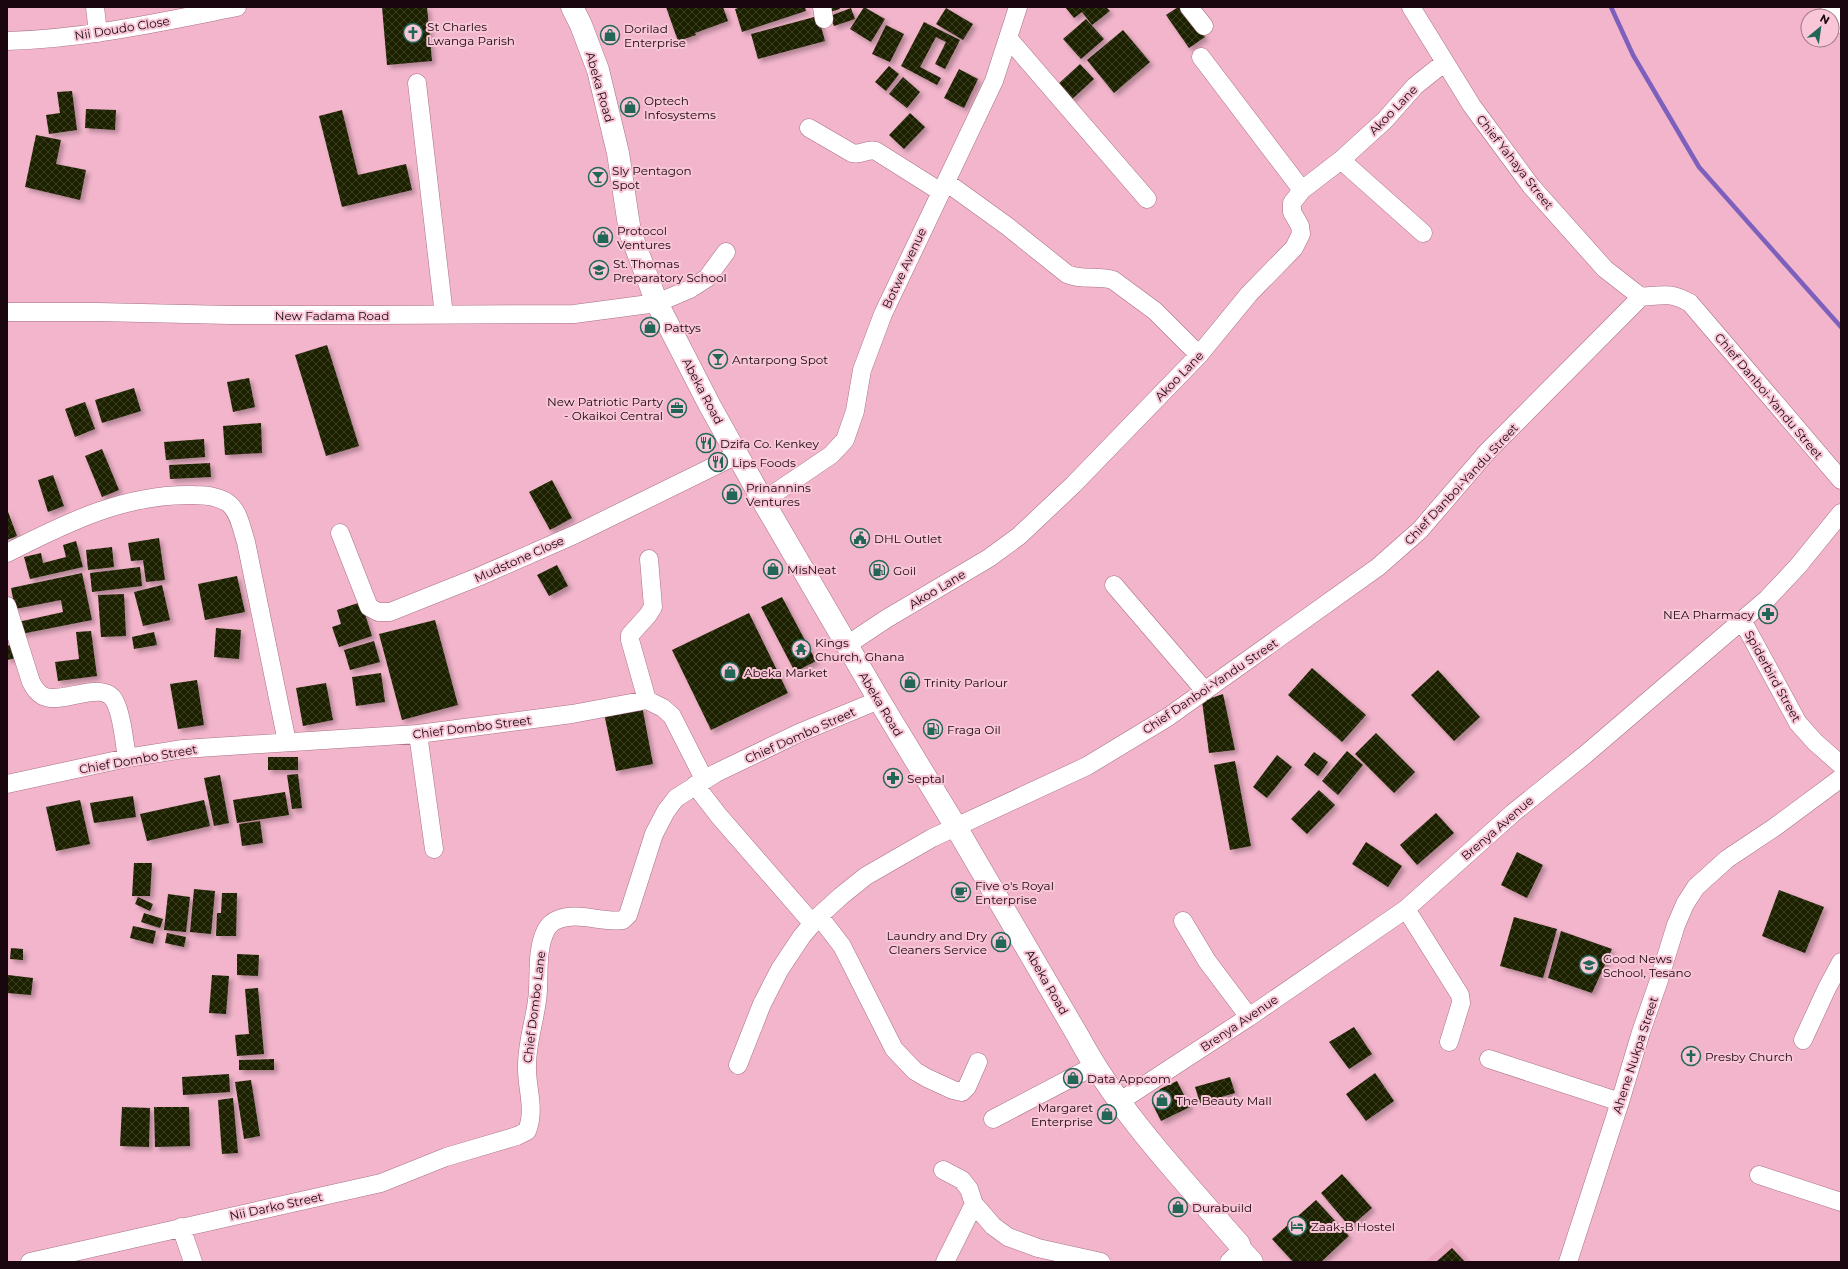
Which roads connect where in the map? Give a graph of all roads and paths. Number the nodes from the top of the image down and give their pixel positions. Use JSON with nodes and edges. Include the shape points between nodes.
{"nodes":[{"id":1,"x":95,"y":7,"type":"edge"},
{"id":2,"x":237,"y":7,"type":"edge"},
{"id":3,"x":572,"y":7,"type":"edge"},
{"id":4,"x":1018,"y":7,"type":"edge"},
{"id":5,"x":1189,"y":7,"type":"edge"},
{"id":6,"x":1411,"y":7,"type":"edge"},
{"id":7,"x":1830,"y":7,"type":"edge"},
{"id":8,"x":1841,"y":24,"type":"edge"},
{"id":9,"x":1204,"y":26,"type":"dead end"},
{"id":10,"x":98,"y":33,"type":"junction"},
{"id":11,"x":1008,"y":38,"type":"junction"},
{"id":12,"x":7,"y":41,"type":"edge"},
{"id":13,"x":1201,"y":57,"type":"dead end"},
{"id":14,"x":1444,"y":62,"type":"junction"},
{"id":15,"x":417,"y":83,"type":"dead end"},
{"id":16,"x":809,"y":128,"type":"dead end"},
{"id":17,"x":1341,"y":160,"type":"junction"},
{"id":18,"x":943,"y":187,"type":"junction"},
{"id":19,"x":1302,"y":190,"type":"junction"},
{"id":20,"x":1147,"y":199,"type":"dead end"},
{"id":21,"x":1423,"y":233,"type":"dead end"},
{"id":22,"x":726,"y":252,"type":"dead end"},
{"id":23,"x":1641,"y":297,"type":"junction"},
{"id":24,"x":657,"y":303,"type":"junction"},
{"id":25,"x":7,"y":312,"type":"edge"},
{"id":26,"x":444,"y":315,"type":"junction"},
{"id":27,"x":1199,"y":355,"type":"junction"},
{"id":28,"x":737,"y":455,"type":"junction"},
{"id":29,"x":1841,"y":480,"type":"edge"},
{"id":30,"x":763,"y":501,"type":"junction"},
{"id":31,"x":1841,"y":513,"type":"edge"},
{"id":32,"x":340,"y":533,"type":"dead end"},
{"id":33,"x":7,"y":553,"type":"edge"},
{"id":34,"x":649,"y":559,"type":"dead end"},
{"id":35,"x":1114,"y":585,"type":"dead end"},
{"id":36,"x":7,"y":606,"type":"edge"},
{"id":37,"x":1742,"y":620,"type":"junction"},
{"id":38,"x":847,"y":645,"type":"junction"},
{"id":39,"x":1205,"y":692,"type":"junction"},
{"id":40,"x":647,"y":700,"type":"junction"},
{"id":41,"x":879,"y":700,"type":"junction"},
{"id":42,"x":418,"y":734,"type":"junction"},
{"id":43,"x":287,"y":742,"type":"junction"},
{"id":44,"x":127,"y":758,"type":"junction"},
{"id":45,"x":1841,"y":765,"type":"edge"},
{"id":46,"x":1841,"y":778,"type":"edge"},
{"id":47,"x":700,"y":782,"type":"junction"},
{"id":48,"x":7,"y":784,"type":"edge"},
{"id":49,"x":956,"y":827,"type":"junction"},
{"id":50,"x":434,"y":849,"type":"dead end"},
{"id":51,"x":1406,"y":909,"type":"junction"},
{"id":52,"x":816,"y":920,"type":"junction"},
{"id":53,"x":1183,"y":921,"type":"dead end"},
{"id":54,"x":1841,"y":962,"type":"edge"},
{"id":55,"x":1249,"y":1017,"type":"junction"},
{"id":56,"x":1803,"y":1040,"type":"dead end"},
{"id":57,"x":1449,"y":1042,"type":"dead end"},
{"id":58,"x":1489,"y":1059,"type":"dead end"},
{"id":59,"x":978,"y":1062,"type":"dead end"},
{"id":60,"x":738,"y":1064,"type":"dead end"},
{"id":61,"x":1094,"y":1066,"type":"junction"},
{"id":62,"x":1119,"y":1102,"type":"junction"},
{"id":63,"x":1620,"y":1102,"type":"junction"},
{"id":64,"x":993,"y":1119,"type":"dead end"},
{"id":65,"x":517,"y":1136,"type":"joint"},
{"id":66,"x":943,"y":1170,"type":"dead end"},
{"id":67,"x":1759,"y":1175,"type":"dead end"},
{"id":68,"x":1841,"y":1202,"type":"edge"},
{"id":69,"x":974,"y":1204,"type":"junction"},
{"id":70,"x":181,"y":1227,"type":"junction"},
{"id":71,"x":1241,"y":1258,"type":"edge"},
{"id":72,"x":30,"y":1262,"type":"edge"},
{"id":73,"x":193,"y":1262,"type":"edge"},
{"id":74,"x":945,"y":1262,"type":"edge"},
{"id":75,"x":1101,"y":1262,"type":"edge"},
{"id":76,"x":1568,"y":1262,"type":"edge"}],
"edges":[{"from":1,"to":10,"type":"street"},
{"from":2,"to":10,"type":"street","name":"Nii Doudo Close"},
{"from":3,"to":24,"type":"street","name":"Abeka Road","via":[[598,70],[618,153],[630,232]]},
{"from":4,"to":11,"type":"street","name":"Botwe Avenue"},
{"from":5,"to":9,"type":"street"},
{"from":6,"to":14,"type":"street","name":"Chief Yahaya Street"},
{"from":7,"to":8,"type":"street"},
{"from":10,"to":12,"type":"street","name":"Nii Doudo Close","via":[[44,40]]},
{"from":11,"to":18,"type":"street","name":"Botwe Avenue","via":[[994,81]]},
{"from":11,"to":20,"type":"street"},
{"from":13,"to":19,"type":"street"},
{"from":14,"to":17,"type":"street","name":"Akoo Lane","via":[[1415,86],[1386,120]]},
{"from":14,"to":23,"type":"street","name":"Chief Yahaya Street","via":[[1472,106],[1531,186],[1605,269]]},
{"from":15,"to":26,"type":"street"},
{"from":16,"to":18,"type":"street","via":[[857,155],[871,150],[876,151]]},
{"from":17,"to":19,"type":"street","name":"Akoo Lane"},
{"from":17,"to":21,"type":"street"},
{"from":18,"to":27,"type":"street","via":[[1007,226],[1067,274],[1076,278],[1113,280],[1155,311]]},
{"from":18,"to":30,"type":"street","name":"Botwe Avenue","via":[[883,314],[862,370],[855,411],[845,440],[831,455]]},
{"from":19,"to":27,"type":"street","name":"Akoo Lane","via":[[1292,203],[1295,218],[1300,226],[1299,242],[1242,302]]},
{"from":22,"to":24,"type":"street","name":"New Fadama Road","via":[[707,278],[690,289]]},
{"from":23,"to":29,"type":"street","name":"Chief Danboi-Yandu Street","via":[[1676,296],[1690,304]]},
{"from":23,"to":39,"type":"street","name":"Chief Danboi-Yandu Street","via":[[1487,452],[1439,510],[1403,547]]},
{"from":24,"to":26,"type":"street","name":"New Fadama Road","via":[[574,314]]},
{"from":24,"to":28,"type":"street","name":"Abeka Road"},
{"from":25,"to":26,"type":"street","name":"New Fadama Road"},
{"from":27,"to":38,"type":"street","name":"Akoo Lane","via":[[1020,536],[989,558]]},
{"from":28,"to":30,"type":"street","name":"Abeka Road"},
{"from":28,"to":32,"type":"street","name":"Mudstone Close","via":[[576,534],[478,578],[390,612],[378,612],[369,607]]},
{"from":30,"to":38,"type":"street","name":"Abeka Road"},
{"from":31,"to":37,"type":"street","name":"Brenya Avenue","via":[[1798,566],[1767,599]]},
{"from":33,"to":43,"type":"street","via":[[60,526],[125,502],[178,494],[220,498],[230,504],[246,542]]},
{"from":34,"to":40,"type":"street","via":[[653,607],[630,635]]},
{"from":35,"to":39,"type":"street"},
{"from":36,"to":44,"type":"street","via":[[31,682],[37,691],[52,698],[94,692],[110,695],[116,703]]},
{"from":37,"to":45,"type":"street","name":"Spiderbird Street","via":[[1798,723]]},
{"from":37,"to":51,"type":"street","name":"Brenya Avenue","via":[[1513,813]]},
{"from":38,"to":41,"type":"street","name":"Abeka Road"},
{"from":39,"to":49,"type":"street","name":"Chief Danboi-Yandu Street","via":[[1087,766]]},
{"from":40,"to":42,"type":"street","name":"Chief Dombo Street","via":[[572,714]]},
{"from":40,"to":47,"type":"street","via":[[672,716]]},
{"from":41,"to":47,"type":"street","name":"Chief Dombo Street","via":[[799,733]]},
{"from":41,"to":49,"type":"street","name":"Abeka Road"},
{"from":42,"to":43,"type":"street","name":"Chief Dombo Street"},
{"from":42,"to":50,"type":"street"},
{"from":43,"to":44,"type":"street","name":"Chief Dombo Street","via":[[183,749]]},
{"from":44,"to":48,"type":"street","name":"Chief Dombo Street"},
{"from":46,"to":63,"type":"street","name":"Ahene Nukpa Street","via":[[1727,859],[1696,887],[1676,925]]},
{"from":47,"to":52,"type":"street","via":[[719,816]]},
{"from":47,"to":65,"type":"street","name":"Chief Dombo Lane","via":[[676,798],[666,811],[654,834],[628,915],[623,920],[612,921],[569,915],[555,920],[546,929],[539,956],[538,989],[528,1049],[532,1118],[527,1131]]},
{"from":49,"to":52,"type":"street","name":"Chief Danboi-Yandu Street","via":[[866,876]]},
{"from":49,"to":61,"type":"street","name":"Abeka Road"},
{"from":51,"to":55,"type":"street","name":"Brenya Avenue"},
{"from":51,"to":57,"type":"street","via":[[1460,995],[1461,1003]]},
{"from":52,"to":59,"type":"street","via":[[842,946],[894,1049],[915,1071],[962,1092],[967,1087]]},
{"from":52,"to":60,"type":"street","name":"Chief Danboi-Yandu Street","via":[[780,969],[762,1004]]},
{"from":53,"to":55,"type":"street","via":[[1207,961]]},
{"from":54,"to":56,"type":"street","via":[[1826,988]]},
{"from":55,"to":62,"type":"street","name":"Brenya Avenue"},
{"from":58,"to":63,"type":"street"},
{"from":61,"to":62,"type":"street","name":"Abeka Road"},
{"from":61,"to":64,"type":"street"},
{"from":62,"to":71,"type":"street","name":"Abeka Road","via":[[1239,1244]]},
{"from":63,"to":76,"type":"street","name":"Ahene Nukpa Street"},
{"from":65,"to":70,"type":"street","name":"Nii Darko Street","via":[[446,1157],[382,1183]]},
{"from":66,"to":69,"type":"street","via":[[962,1180],[969,1189]]},
{"from":67,"to":68,"type":"street"},
{"from":69,"to":74,"type":"street"},
{"from":69,"to":75,"type":"street","via":[[993,1226],[1008,1237],[1038,1248]]},
{"from":70,"to":72,"type":"street","name":"Nii Darko Street"},
{"from":70,"to":73,"type":"street"}]}
